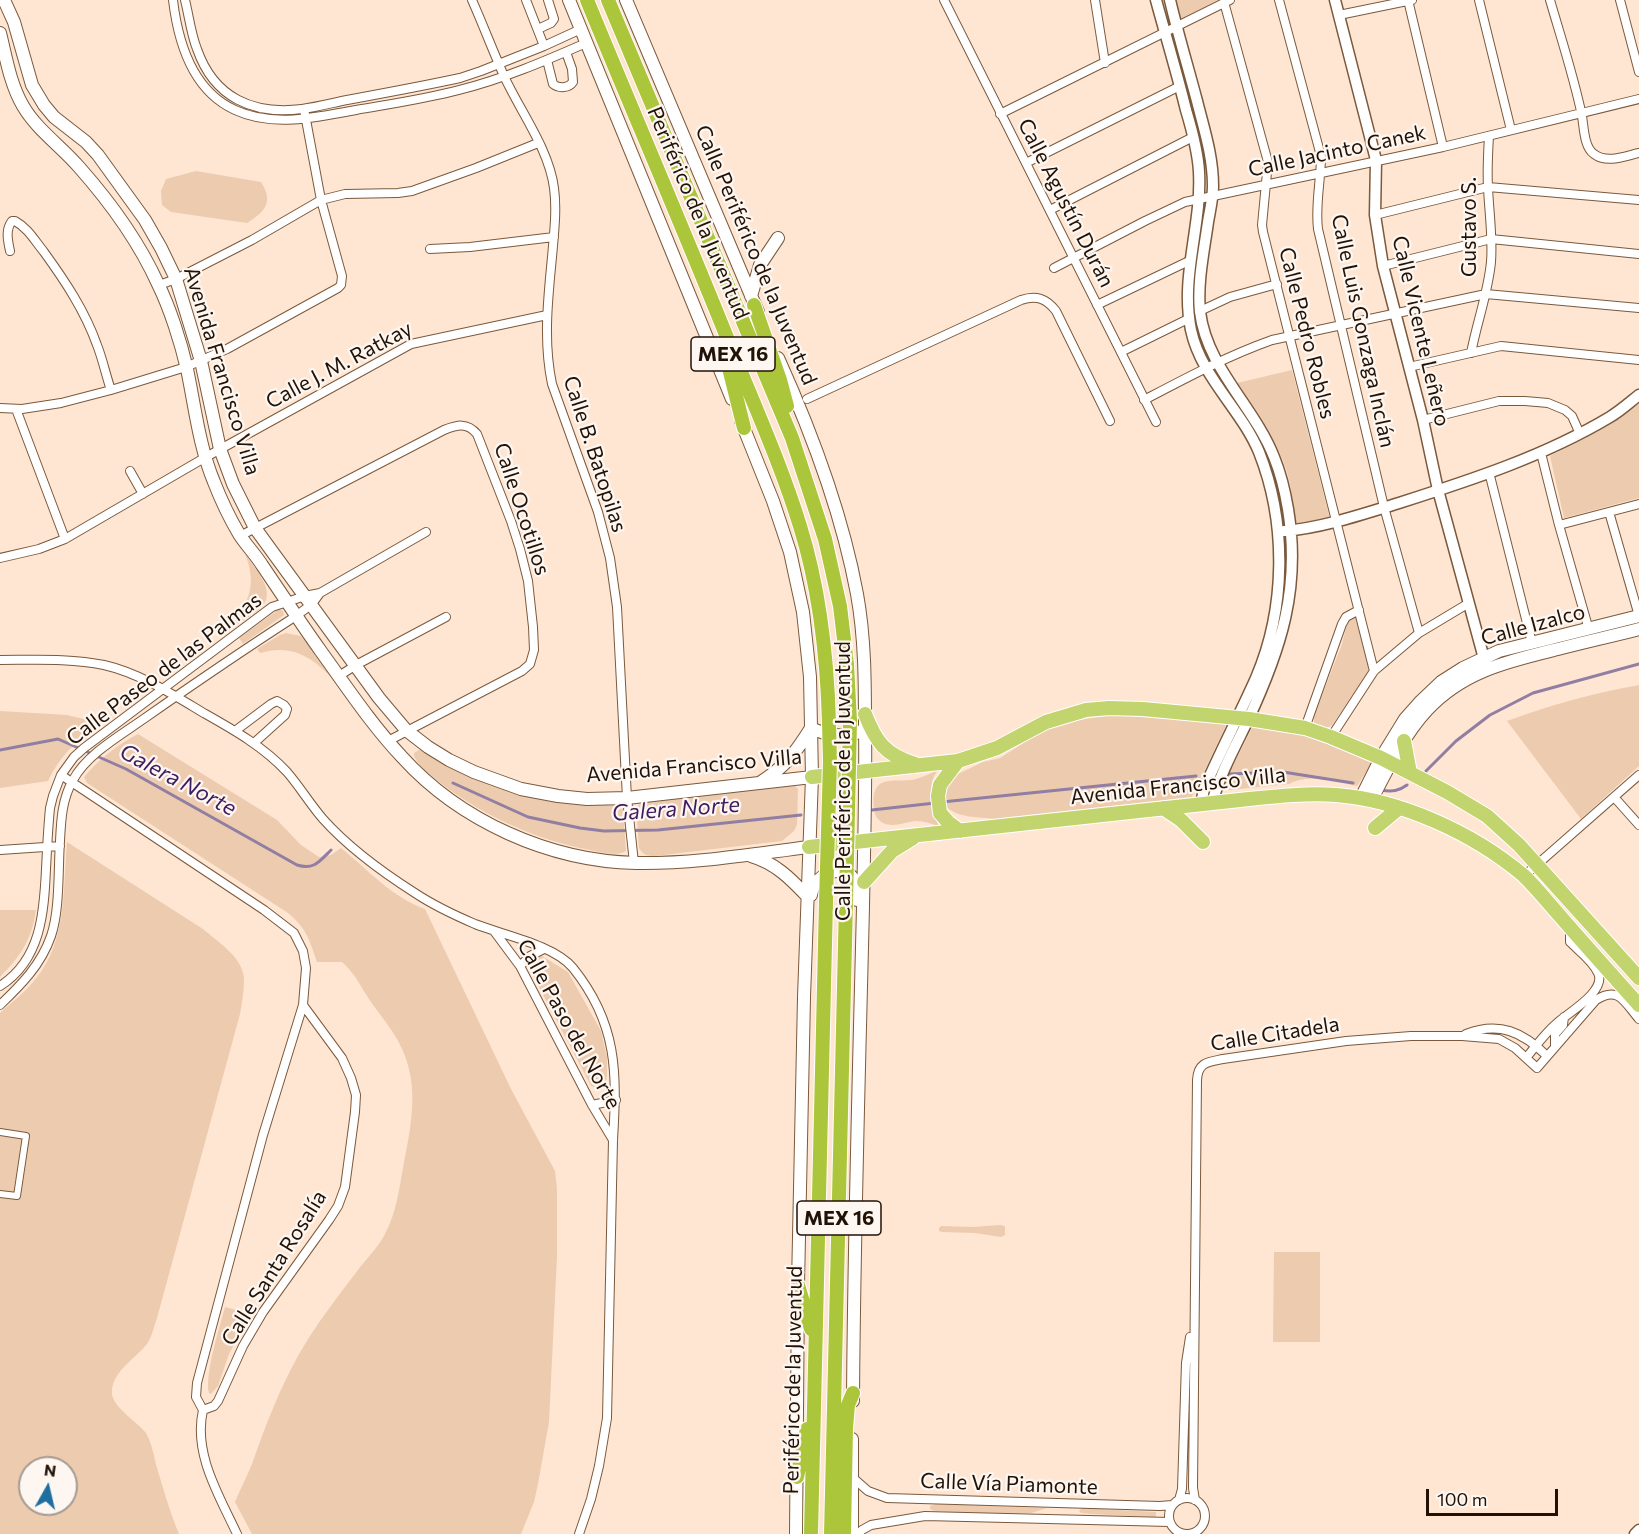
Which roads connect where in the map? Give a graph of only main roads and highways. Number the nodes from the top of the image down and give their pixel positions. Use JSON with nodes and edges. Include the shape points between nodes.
{"nodes":[{"id":1,"x":4,"y":0,"type":"edge"},
{"id":2,"x":569,"y":0,"type":"edge"},
{"id":3,"x":587,"y":0,"type":"edge"},
{"id":4,"x":609,"y":0,"type":"edge"},
{"id":5,"x":626,"y":0,"type":"edge"},
{"id":6,"x":0,"y":33,"type":"edge"},
{"id":7,"x":778,"y":238,"type":"dead end"},
{"id":8,"x":752,"y":300,"type":"junction"},
{"id":9,"x":713,"y":303,"type":"junction"},
{"id":10,"x":744,"y":428,"type":"junction"},
{"id":11,"x":792,"y":438,"type":"junction"},
{"id":12,"x":1639,"y":616,"type":"edge"},
{"id":13,"x":1639,"y":629,"type":"edge"},
{"id":14,"x":1485,"y":663,"type":"junction"},
{"id":15,"x":866,"y":714,"type":"junction"},
{"id":16,"x":811,"y":728,"type":"junction"},
{"id":17,"x":865,"y":729,"type":"junction"},
{"id":18,"x":1404,"y":741,"type":"junction"},
{"id":19,"x":1386,"y":760,"type":"junction"},
{"id":20,"x":958,"y":761,"type":"junction"},
{"id":21,"x":917,"y":765,"type":"junction"},
{"id":22,"x":866,"y":771,"type":"junction"},
{"id":23,"x":1410,"y":773,"type":"junction"},
{"id":24,"x":812,"y":777,"type":"junction"},
{"id":25,"x":757,"y":784,"type":"junction"},
{"id":26,"x":1366,"y":799,"type":"junction"},
{"id":27,"x":1163,"y":808,"type":"junction"},
{"id":28,"x":1398,"y":808,"type":"junction"},
{"id":29,"x":1376,"y":828,"type":"dead end"},
{"id":30,"x":960,"y":831,"type":"junction"},
{"id":31,"x":918,"y":835,"type":"junction"},
{"id":32,"x":865,"y":841,"type":"junction"},
{"id":33,"x":1203,"y":842,"type":"dead end"},
{"id":34,"x":809,"y":847,"type":"junction"},
{"id":35,"x":747,"y":855,"type":"junction"},
{"id":36,"x":864,"y":882,"type":"junction"},
{"id":37,"x":807,"y":896,"type":"junction"},
{"id":38,"x":806,"y":947,"type":"junction"},
{"id":39,"x":862,"y":956,"type":"junction"},
{"id":40,"x":1639,"y":978,"type":"edge"},
{"id":41,"x":1639,"y":1005,"type":"edge"},
{"id":42,"x":798,"y":1286,"type":"junction"},
{"id":43,"x":837,"y":1302,"type":"junction"},
{"id":44,"x":814,"y":1341,"type":"junction"},
{"id":45,"x":853,"y":1393,"type":"junction"},
{"id":46,"x":814,"y":1395,"type":"junction"},
{"id":47,"x":797,"y":1477,"type":"junction"},
{"id":48,"x":796,"y":1534,"type":"edge"},
{"id":49,"x":811,"y":1534,"type":"edge"},
{"id":50,"x":831,"y":1534,"type":"edge"},
{"id":51,"x":836,"y":1534,"type":"edge"},
{"id":52,"x":844,"y":1534,"type":"edge"},
{"id":53,"x":852,"y":1534,"type":"edge"}],
"edges":[{"from":1,"to":25,"type":"main road","name":"Avenida Francisco Villa","via":[[37,94],[54,117],[98,155],[145,220],[176,279],[201,361],[220,449],[255,528],[406,730],[449,760],[496,781],[543,794],[627,798]]},
{"from":2,"to":10,"type":"main road","name":"Calle Periférico de la Juventud"},
{"from":3,"to":9,"type":"highway","name":"Periférico de la Juventud","number":"MEX 16"},
{"from":4,"to":11,"type":"highway","name":"Periférico de la Juventud","number":"MEX 16"},
{"from":5,"to":8,"type":"main road","name":"Calle Periférico de la Juventud"},
{"from":6,"to":35,"type":"main road","name":"Avenida Francisco Villa","via":[[21,104],[95,187],[126,228],[159,285],[186,367],[212,477],[240,536],[402,758],[453,802],[492,825],[556,851],[634,863]]},
{"from":7,"to":8,"type":"main road","via":[[760,265]]},
{"from":8,"to":11,"type":"highway","via":[[784,394]]},
{"from":8,"to":15,"type":"main road","name":"Calle Periférico de la Juventud","via":[[798,402],[843,533],[861,619]]},
{"from":9,"to":10,"type":"highway"},
{"from":9,"to":44,"type":"highway","name":"Periférico de la Juventud","number":"MEX 16","bridge":true,"via":[[769,440],[802,534],[815,582],[828,681],[830,772]]},
{"from":10,"to":16,"type":"main road","name":"Calle Periférico de la Juventud","via":[[790,552],[803,612]]},
{"from":11,"to":43,"type":"highway","name":"Periférico de la Juventud","number":"MEX 16","bridge":true,"via":[[836,585],[850,721]]},
{"from":12,"to":14,"type":"main road","name":"Calle Izalco","via":[[1499,651]]},
{"from":13,"to":14,"type":"main road","name":"Calle Izalco","via":[[1509,661]]},
{"from":14,"to":18,"type":"main road","name":"Calle Izalco","via":[[1426,711]]},
{"from":14,"to":19,"type":"main road","name":"Calle Izalco","via":[[1463,668],[1421,701],[1405,719]]},
{"from":15,"to":17,"type":"main road","name":"Calle Periférico de la Juventud"},
{"from":15,"to":21,"type":"main road","via":[[880,744],[893,755]]},
{"from":16,"to":17,"type":"main road","via":[[833,735],[856,734]]},
{"from":16,"to":24,"type":"main road","name":"Calle Periférico de la Juventud"},
{"from":16,"to":25,"type":"main road","via":[[787,762]]},
{"from":17,"to":22,"type":"main road","name":"Calle Periférico de la Juventud"},
{"from":18,"to":19,"type":"main road","name":"Calle Izalco"},
{"from":18,"to":23,"type":"main road"},
{"from":19,"to":20,"type":"main road","name":"Avenida Francisco Villa","via":[[1305,728],[1109,708],[1086,710],[1046,722],[997,748]]},
{"from":19,"to":23,"type":"main road","name":"Avenida Francisco Villa"},
{"from":19,"to":26,"type":"main road","name":"Calle Izalco"},
{"from":20,"to":21,"type":"main road","name":"Avenida Francisco Villa"},
{"from":20,"to":30,"type":"main road","via":[[940,785],[938,802],[944,818]]},
{"from":21,"to":22,"type":"main road","name":"Avenida Francisco Villa"},
{"from":22,"to":24,"type":"main road","name":"Avenida Francisco Villa"},
{"from":22,"to":32,"type":"main road","name":"Calle Periférico de la Juventud"},
{"from":23,"to":40,"type":"main road","name":"Avenida Francisco Villa","via":[[1487,816],[1505,831]]},
{"from":24,"to":25,"type":"main road","name":"Avenida Francisco Villa"},
{"from":24,"to":34,"type":"main road","name":"Calle Periférico de la Juventud"},
{"from":26,"to":27,"type":"main road","name":"Avenida Francisco Villa","via":[[1297,795]]},
{"from":26,"to":28,"type":"main road","name":"Avenida Francisco Villa"},
{"from":27,"to":30,"type":"main road","name":"Avenida Francisco Villa"},
{"from":27,"to":33,"type":"main road"},
{"from":28,"to":29,"type":"main road"},
{"from":28,"to":41,"type":"main road","name":"Avenida Francisco Villa","via":[[1448,827],[1524,876]]},
{"from":30,"to":31,"type":"main road","name":"Avenida Francisco Villa"},
{"from":31,"to":32,"type":"main road","name":"Avenida Francisco Villa"},
{"from":31,"to":36,"type":"main road","via":[[892,851]]},
{"from":32,"to":34,"type":"main road","name":"Avenida Francisco Villa"},
{"from":32,"to":36,"type":"main road","name":"Calle Periférico de la Juventud"},
{"from":34,"to":35,"type":"main road","name":"Avenida Francisco Villa"},
{"from":34,"to":37,"type":"main road","name":"Calle Periférico de la Juventud"},
{"from":35,"to":37,"type":"main road","via":[[777,867]]},
{"from":36,"to":39,"type":"main road","name":"Calle Periférico de la Juventud"},
{"from":37,"to":38,"type":"main road","name":"Calle Periférico de la Juventud"},
{"from":38,"to":39,"type":"main road","via":[[814,883],[827,873],[842,872],[854,880],[856,888],[855,941]]},
{"from":38,"to":42,"type":"main road","name":"Calle Periférico de la Juventud"},
{"from":39,"to":45,"type":"main road","name":"Calle Periférico de la Juventud"},
{"from":42,"to":44,"type":"highway"},
{"from":42,"to":47,"type":"main road","name":"Calle Periférico de la Juventud"},
{"from":43,"to":50,"type":"highway","name":"Periférico de la Juventud","number":"MEX 16"},
{"from":43,"to":51,"type":"highway","via":[[843,1325]]},
{"from":44,"to":46,"type":"highway","name":"Periférico de la Juventud","number":"MEX 16"},
{"from":45,"to":52,"type":"highway","via":[[846,1428]]},
{"from":45,"to":53,"type":"main road","name":"Calle Periférico de la Juventud"},
{"from":46,"to":47,"type":"highway"},
{"from":46,"to":49,"type":"highway","name":"Periférico de la Juventud","number":"MEX 16"},
{"from":47,"to":48,"type":"main road","name":"Calle Periférico de la Juventud"}]}
